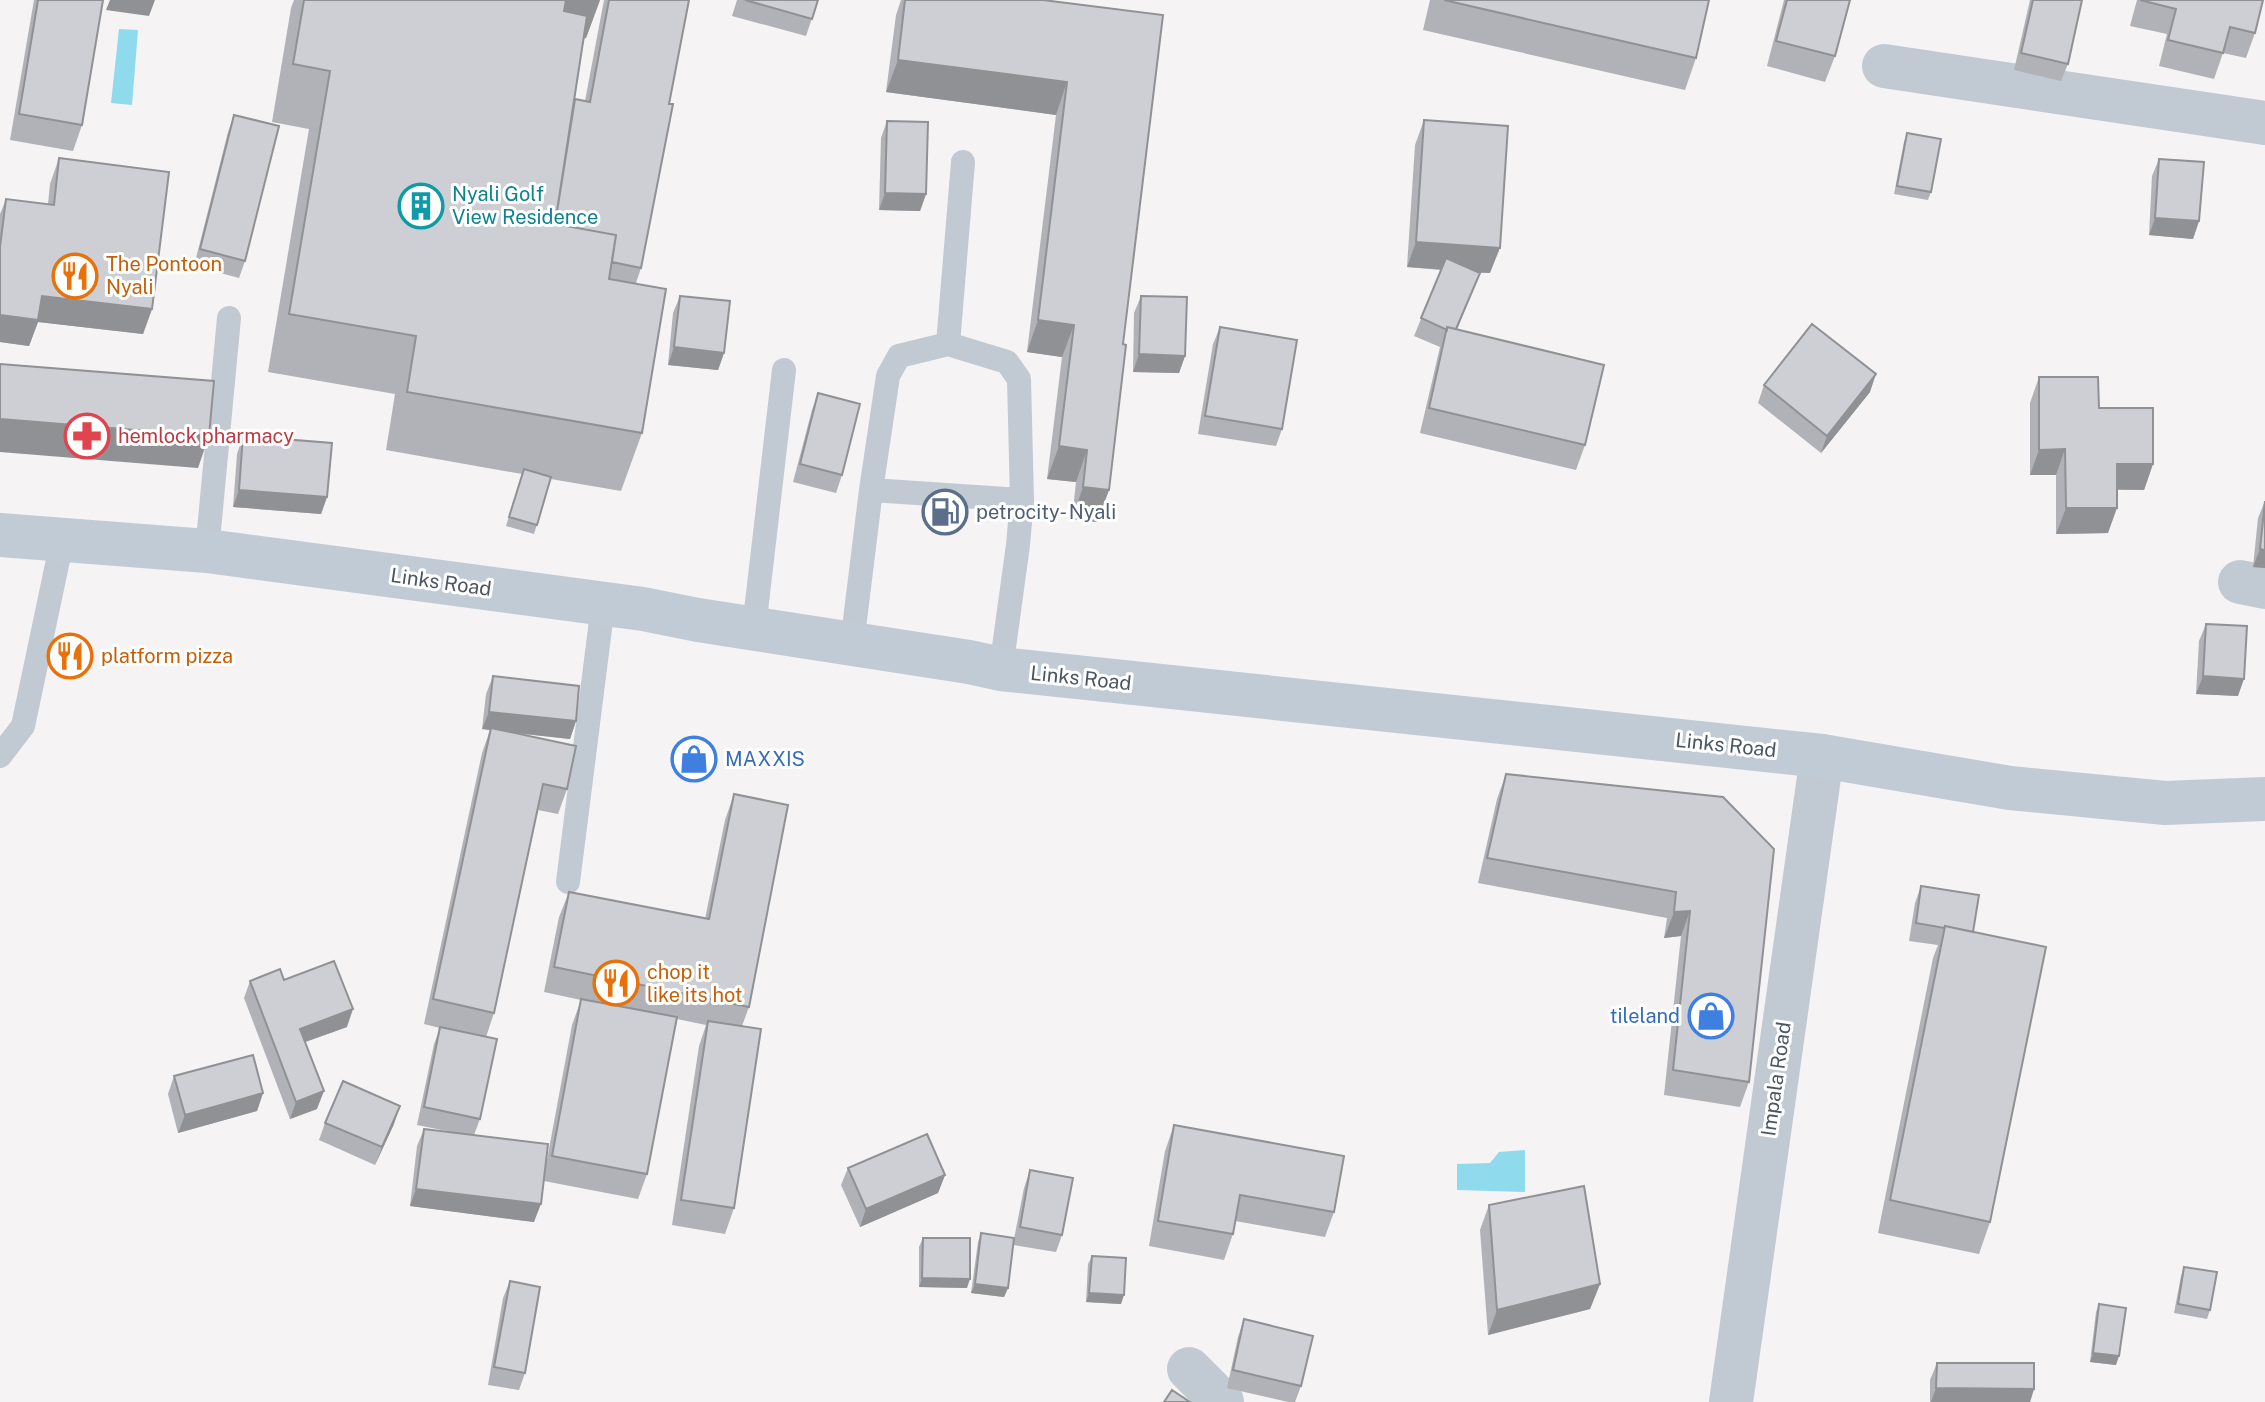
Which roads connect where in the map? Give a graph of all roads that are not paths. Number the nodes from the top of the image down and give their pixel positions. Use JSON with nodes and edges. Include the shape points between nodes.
{"nodes":[{"id":1,"x":1884,"y":66,"type":"dead end"},
{"id":2,"x":2265,"y":123,"type":"edge"},
{"id":3,"x":963,"y":162,"type":"dead end"},
{"id":4,"x":229,"y":318,"type":"dead end"},
{"id":5,"x":948,"y":344,"type":"junction"},
{"id":6,"x":784,"y":370,"type":"dead end"},
{"id":7,"x":871,"y":490,"type":"junction"},
{"id":8,"x":1022,"y":500,"type":"junction"},
{"id":9,"x":0,"y":535,"type":"edge"},
{"id":10,"x":62,"y":541,"type":"junction"},
{"id":11,"x":207,"y":551,"type":"junction"},
{"id":12,"x":603,"y":605,"type":"junction"},
{"id":13,"x":754,"y":628,"type":"junction"},
{"id":14,"x":852,"y":644,"type":"junction"},
{"id":15,"x":1001,"y":669,"type":"junction"},
{"id":16,"x":0,"y":756,"type":"edge"},
{"id":17,"x":1822,"y":756,"type":"junction"},
{"id":18,"x":2265,"y":799,"type":"edge"},
{"id":19,"x":2165,"y":803,"type":"junction"},
{"id":20,"x":2265,"y":832,"type":"edge"},
{"id":21,"x":568,"y":882,"type":"dead end"},
{"id":22,"x":1189,"y":1369,"type":"dead end"},
{"id":23,"x":1222,"y":1402,"type":"edge"},
{"id":24,"x":1731,"y":1402,"type":"edge"}],
"edges":[{"from":1,"to":2,"type":"street"},
{"from":3,"to":5,"type":"lane"},
{"from":4,"to":11,"type":"lane"},
{"from":5,"to":7,"type":"lane","via":[[899,356],[888,376]]},
{"from":5,"to":8,"type":"lane","via":[[1007,362],[1019,379]]},
{"from":6,"to":13,"type":"lane"},
{"from":7,"to":8,"type":"lane"},
{"from":7,"to":14,"type":"lane"},
{"from":8,"to":15,"type":"lane"},
{"from":9,"to":10,"type":"main road","name":"Links Road"},
{"from":10,"to":11,"type":"main road","name":"Links Road"},
{"from":10,"to":16,"type":"lane","via":[[23,726]]},
{"from":11,"to":12,"type":"main road","name":"Links Road"},
{"from":12,"to":13,"type":"main road","name":"Links Road"},
{"from":12,"to":21,"type":"lane"},
{"from":13,"to":14,"type":"main road","name":"Links Road"},
{"from":14,"to":15,"type":"main road","name":"Links Road"},
{"from":15,"to":17,"type":"main road","name":"Links Road"},
{"from":17,"to":19,"type":"main road","name":"Links Road","via":[[2010,788]]},
{"from":17,"to":24,"type":"street","name":"Impala Road"},
{"from":18,"to":19,"type":"main road"},
{"from":19,"to":20,"type":"main road"},
{"from":22,"to":23,"type":"street"}]}
